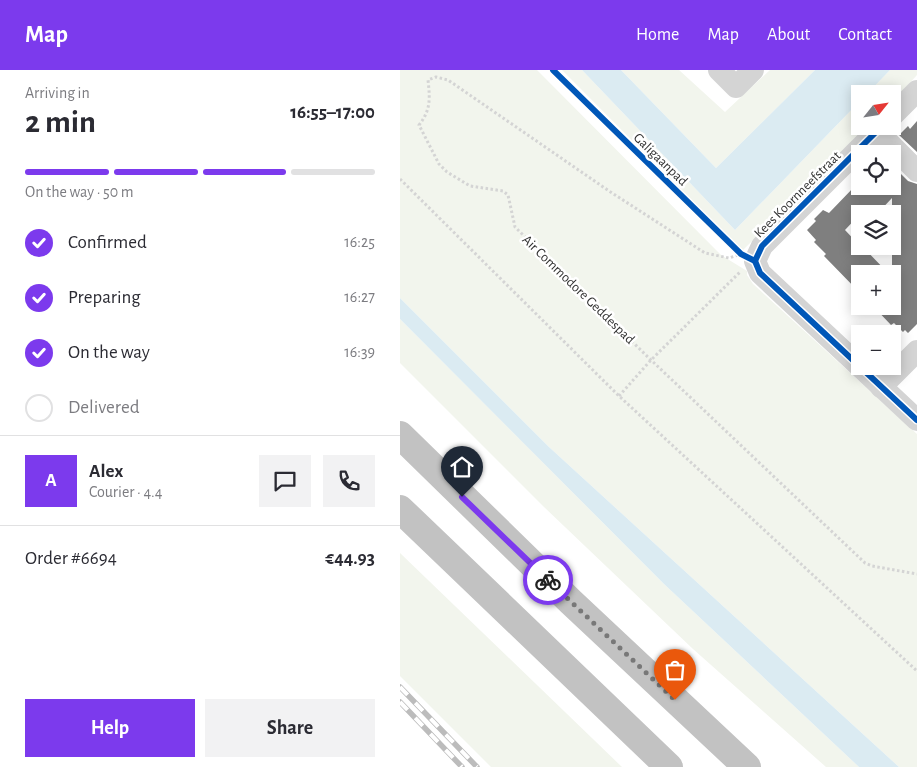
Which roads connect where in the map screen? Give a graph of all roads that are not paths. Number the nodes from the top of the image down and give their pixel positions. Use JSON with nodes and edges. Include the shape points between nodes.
{"nodes":[{"id":1,"x":719,"y":70,"type":"edge"},
{"id":2,"x":753,"y":70,"type":"edge"},
{"id":3,"x":917,"y":91,"type":"edge"},
{"id":4,"x":901,"y":107,"type":"edge"},
{"id":5,"x":873,"y":135,"type":"edge"},
{"id":6,"x":892,"y":135,"type":"edge"},
{"id":7,"x":917,"y":171,"type":"edge"},
{"id":8,"x":917,"y":351,"type":"edge"},
{"id":9,"x":881,"y":387,"type":"junction"},
{"id":10,"x":917,"y":420,"type":"edge"},
{"id":11,"x":400,"y":435,"type":"edge"},
{"id":12,"x":400,"y":509,"type":"edge"},
{"id":13,"x":669,"y":767,"type":"edge"},
{"id":14,"x":747,"y":767,"type":"edge"}],
"edges":[{"from":1,"to":2,"type":"street","via":[[736,87]]},
{"from":3,"to":4,"type":"street","name":"Kees Koornneefstraat"},
{"from":5,"to":9,"type":"street","name":"Kees Koornneefstraat","via":[[748,258]]},
{"from":6,"to":7,"type":"street"},
{"from":8,"to":9,"type":"street"},
{"from":9,"to":10,"type":"street"},
{"from":11,"to":14,"type":"highway","via":[[583,614]]},
{"from":12,"to":13,"type":"highway"}]}
